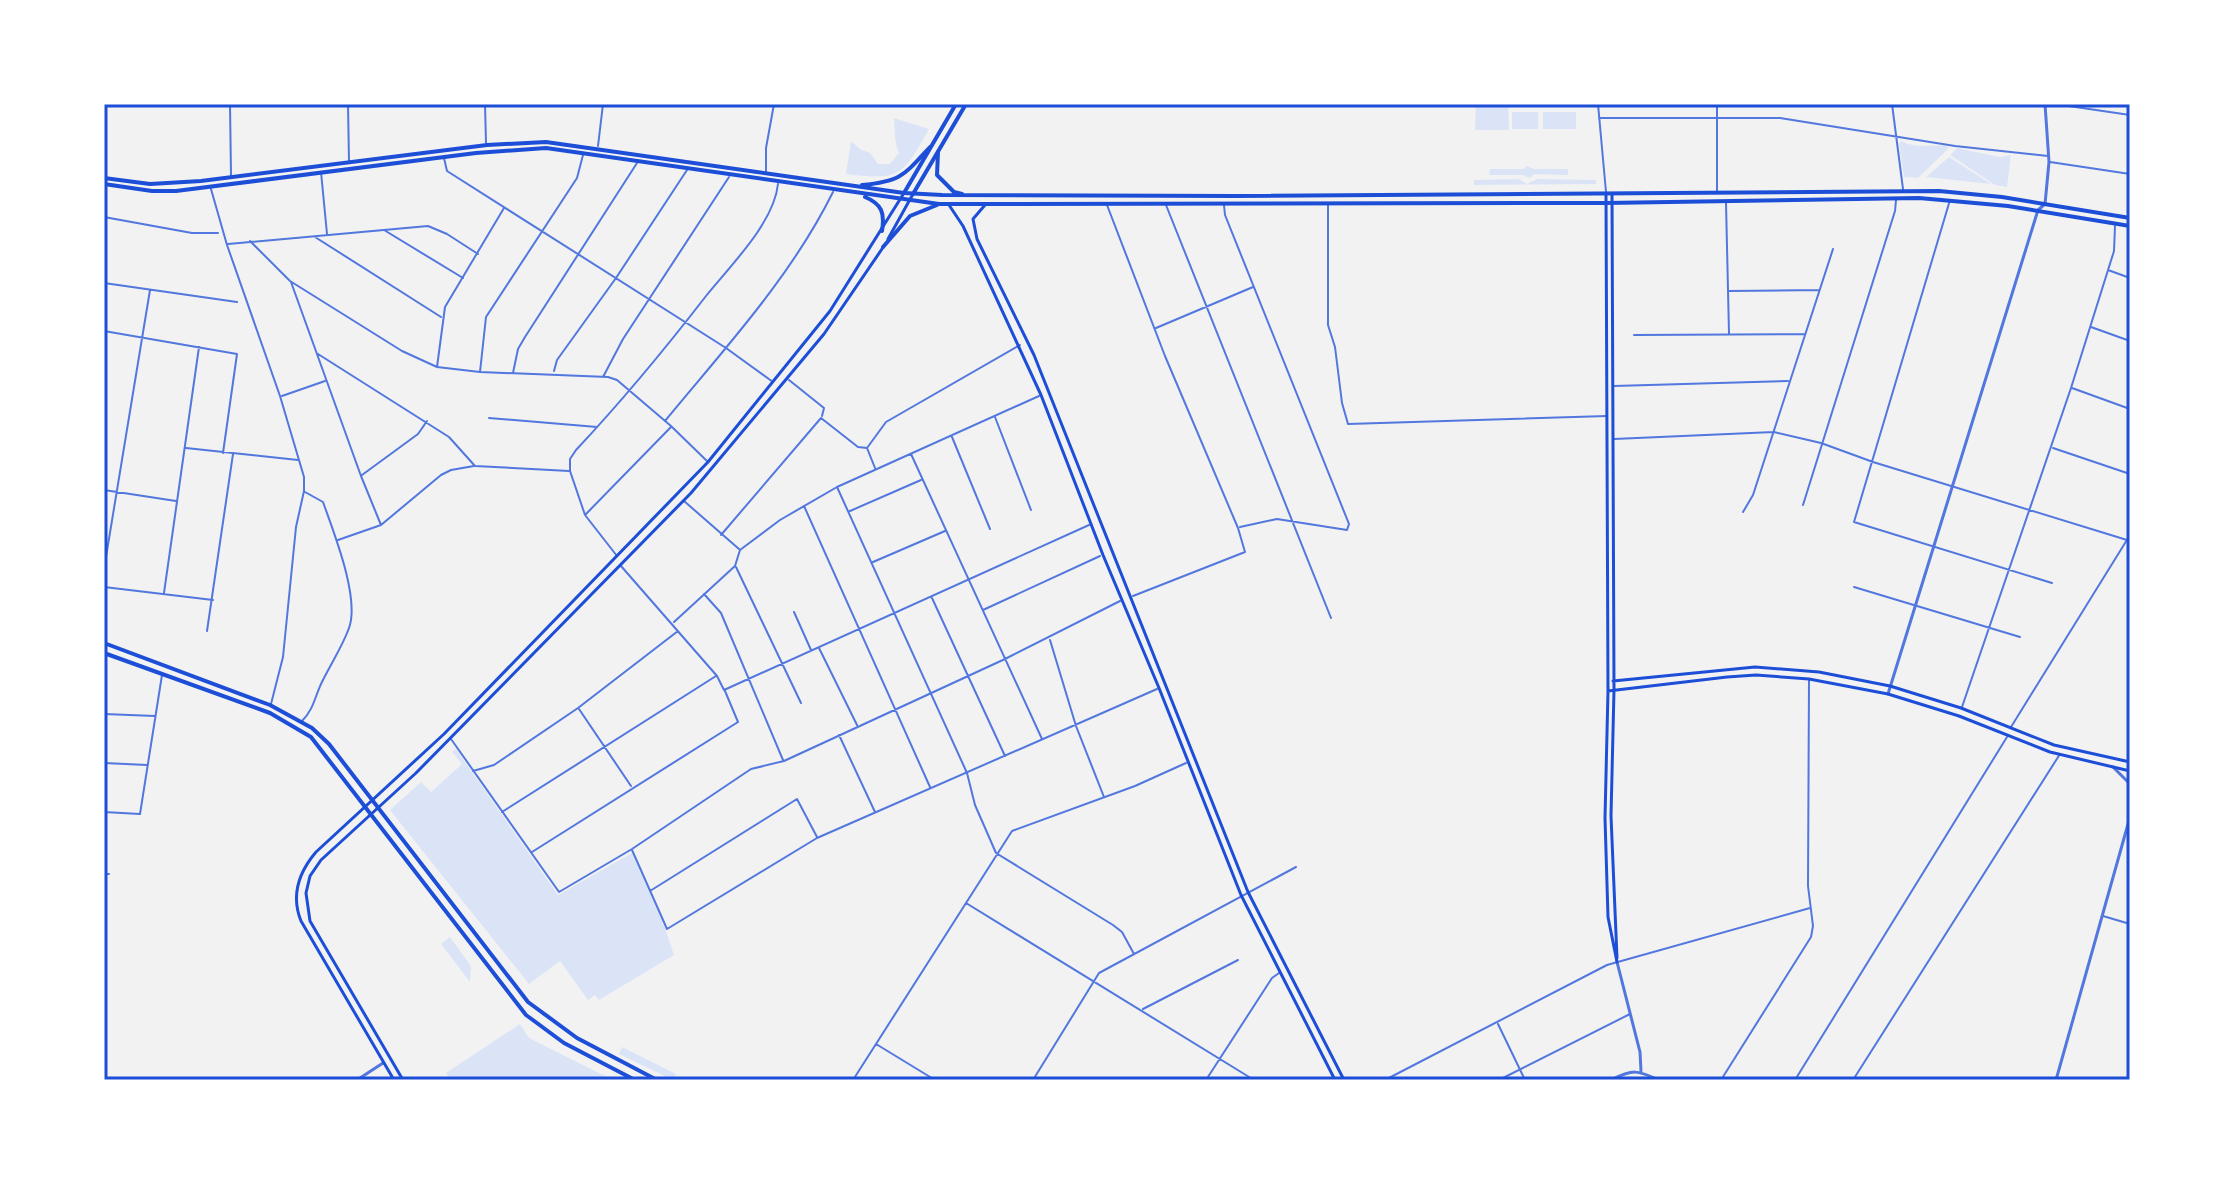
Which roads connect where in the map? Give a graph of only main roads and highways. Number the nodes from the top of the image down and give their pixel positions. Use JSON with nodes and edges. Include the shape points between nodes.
{"nodes":[{"id":1,"x":956,"y":104,"type":"edge"},
{"id":2,"x":966,"y":104,"type":"edge"},
{"id":3,"x":930,"y":147,"type":"junction"},
{"id":4,"x":938,"y":152,"type":"junction"},
{"id":5,"x":104,"y":178,"type":"edge"},
{"id":6,"x":104,"y":184,"type":"edge"},
{"id":7,"x":857,"y":186,"type":"junction"},
{"id":8,"x":904,"y":193,"type":"junction"},
{"id":9,"x":855,"y":194,"type":"junction"},
{"id":10,"x":913,"y":194,"type":"junction"},
{"id":11,"x":1335,"y":194,"type":"junction"},
{"id":12,"x":1527,"y":194,"type":"junction"},
{"id":13,"x":1606,"y":194,"type":"junction"},
{"id":14,"x":1612,"y":194,"type":"junction"},
{"id":15,"x":1398,"y":195,"type":"junction"},
{"id":16,"x":972,"y":196,"type":"junction"},
{"id":17,"x":899,"y":200,"type":"junction"},
{"id":18,"x":910,"y":201,"type":"junction"},
{"id":19,"x":1336,"y":203,"type":"junction"},
{"id":20,"x":1398,"y":203,"type":"junction"},
{"id":21,"x":1527,"y":203,"type":"junction"},
{"id":22,"x":1610,"y":203,"type":"junction"},
{"id":23,"x":939,"y":204,"type":"junction"},
{"id":24,"x":949,"y":205,"type":"junction"},
{"id":25,"x":985,"y":205,"type":"junction"},
{"id":26,"x":2130,"y":218,"type":"edge"},
{"id":27,"x":2130,"y":226,"type":"edge"},
{"id":28,"x":882,"y":231,"type":"junction"},
{"id":29,"x":883,"y":247,"type":"junction"},
{"id":30,"x":693,"y":479,"type":"junction"},
{"id":31,"x":699,"y":484,"type":"junction"},
{"id":32,"x":1130,"y":598,"type":"junction"},
{"id":33,"x":1122,"y":601,"type":"junction"},
{"id":34,"x":104,"y":643,"type":"edge"},
{"id":35,"x":104,"y":653,"type":"edge"},
{"id":36,"x":1614,"y":681,"type":"junction"},
{"id":37,"x":1608,"y":682,"type":"junction"},
{"id":38,"x":493,"y":684,"type":"junction"},
{"id":39,"x":498,"y":690,"type":"junction"},
{"id":40,"x":1614,"y":690,"type":"junction"},
{"id":41,"x":1608,"y":691,"type":"junction"},
{"id":42,"x":2130,"y":760,"type":"edge"},
{"id":43,"x":2130,"y":771,"type":"edge"},
{"id":44,"x":372,"y":801,"type":"junction"},
{"id":45,"x":366,"y":807,"type":"junction"},
{"id":46,"x":378,"y":808,"type":"junction"},
{"id":47,"x":372,"y":814,"type":"junction"},
{"id":48,"x":338,"y":971,"type":"junction"},
{"id":49,"x":331,"y":975,"type":"junction"},
{"id":50,"x":621,"y":1062,"type":"junction"},
{"id":51,"x":616,"y":1070,"type":"junction"},
{"id":52,"x":394,"y":1080,"type":"edge"},
{"id":53,"x":403,"y":1080,"type":"edge"},
{"id":54,"x":635,"y":1080,"type":"edge"},
{"id":55,"x":657,"y":1080,"type":"edge"},
{"id":56,"x":1335,"y":1080,"type":"edge"},
{"id":57,"x":1344,"y":1080,"type":"edge"}],
"edges":[{"from":1,"to":3,"type":"main road"},
{"from":2,"to":4,"type":"main road"},
{"from":3,"to":7,"type":"main road","via":[[902,176]]},
{"from":3,"to":8,"type":"main road"},
{"from":4,"to":10,"type":"main road"},
{"from":4,"to":16,"type":"main road","via":[[937,175],[943,184]]},
{"from":5,"to":7,"type":"main road","via":[[171,184],[546,142]]},
{"from":6,"to":9,"type":"main road","via":[[152,191],[546,148]]},
{"from":7,"to":8,"type":"main road"},
{"from":8,"to":10,"type":"main road"},
{"from":8,"to":17,"type":"main road"},
{"from":9,"to":17,"type":"main road"},
{"from":9,"to":28,"type":"main road","via":[[878,204]]},
{"from":10,"to":16,"type":"main road"},
{"from":10,"to":18,"type":"main road"},
{"from":11,"to":15,"type":"main road"},
{"from":11,"to":16,"type":"main road"},
{"from":11,"to":19,"type":"main road"},
{"from":12,"to":13,"type":"main road"},
{"from":12,"to":15,"type":"main road"},
{"from":12,"to":21,"type":"main road"},
{"from":13,"to":14,"type":"main road"},
{"from":13,"to":22,"type":"main road"},
{"from":14,"to":22,"type":"main road"},
{"from":14,"to":26,"type":"main road","via":[[1970,192]]},
{"from":15,"to":20,"type":"main road"},
{"from":17,"to":18,"type":"main road"},
{"from":17,"to":28,"type":"main road"},
{"from":18,"to":23,"type":"main road"},
{"from":18,"to":29,"type":"main road"},
{"from":19,"to":20,"type":"main road"},
{"from":19,"to":25,"type":"main road"},
{"from":20,"to":21,"type":"main road"},
{"from":21,"to":22,"type":"main road"},
{"from":22,"to":27,"type":"main road","via":[[1950,199]]},
{"from":22,"to":36,"type":"main road"},
{"from":22,"to":37,"type":"main road","via":[[1605,325]]},
{"from":23,"to":24,"type":"main road"},
{"from":23,"to":29,"type":"main road","via":[[910,216]]},
{"from":24,"to":25,"type":"main road"},
{"from":24,"to":33,"type":"main road","via":[[1020,345]]},
{"from":25,"to":32,"type":"main road","via":[[975,214],[973,228],[1034,355]]},
{"from":28,"to":30,"type":"main road","via":[[830,311]]},
{"from":29,"to":31,"type":"main road","via":[[824,334]]},
{"from":30,"to":31,"type":"main road"},
{"from":30,"to":38,"type":"main road"},
{"from":31,"to":39,"type":"main road"},
{"from":32,"to":33,"type":"main road"},
{"from":32,"to":57,"type":"main road","via":[[1248,892]]},
{"from":33,"to":56,"type":"main road","via":[[1241,895]]},
{"from":34,"to":44,"type":"main road","via":[[302,721],[329,744]]},
{"from":35,"to":45,"type":"main road","via":[[302,729]]},
{"from":36,"to":37,"type":"main road"},
{"from":36,"to":40,"type":"main road"},
{"from":36,"to":42,"type":"main road","via":[[1755,667],[1819,672],[1961,708],[2054,745]]},
{"from":37,"to":41,"type":"main road"},
{"from":38,"to":39,"type":"main road"},
{"from":38,"to":44,"type":"main road"},
{"from":39,"to":46,"type":"main road"},
{"from":40,"to":41,"type":"main road"},
{"from":40,"to":41,"type":"main road","via":[[1611,819],[1617,962],[1608,917]]},
{"from":40,"to":43,"type":"main road","via":[[1756,675],[1809,679],[1888,694],[2060,754]]},
{"from":44,"to":45,"type":"main road"},
{"from":44,"to":46,"type":"main road"},
{"from":45,"to":47,"type":"main road"},
{"from":45,"to":49,"type":"main road","via":[[309,860],[298,884],[298,915]]},
{"from":46,"to":47,"type":"main road"},
{"from":46,"to":50,"type":"main road","via":[[528,1002]]},
{"from":47,"to":48,"type":"main road","via":[[321,860],[308,883],[305,903],[310,921]]},
{"from":47,"to":51,"type":"main road","via":[[526,1015],[564,1043]]},
{"from":48,"to":49,"type":"main road"},
{"from":48,"to":53,"type":"main road"},
{"from":49,"to":52,"type":"main road"},
{"from":50,"to":51,"type":"main road"},
{"from":50,"to":55,"type":"main road"},
{"from":51,"to":54,"type":"main road"}]}
